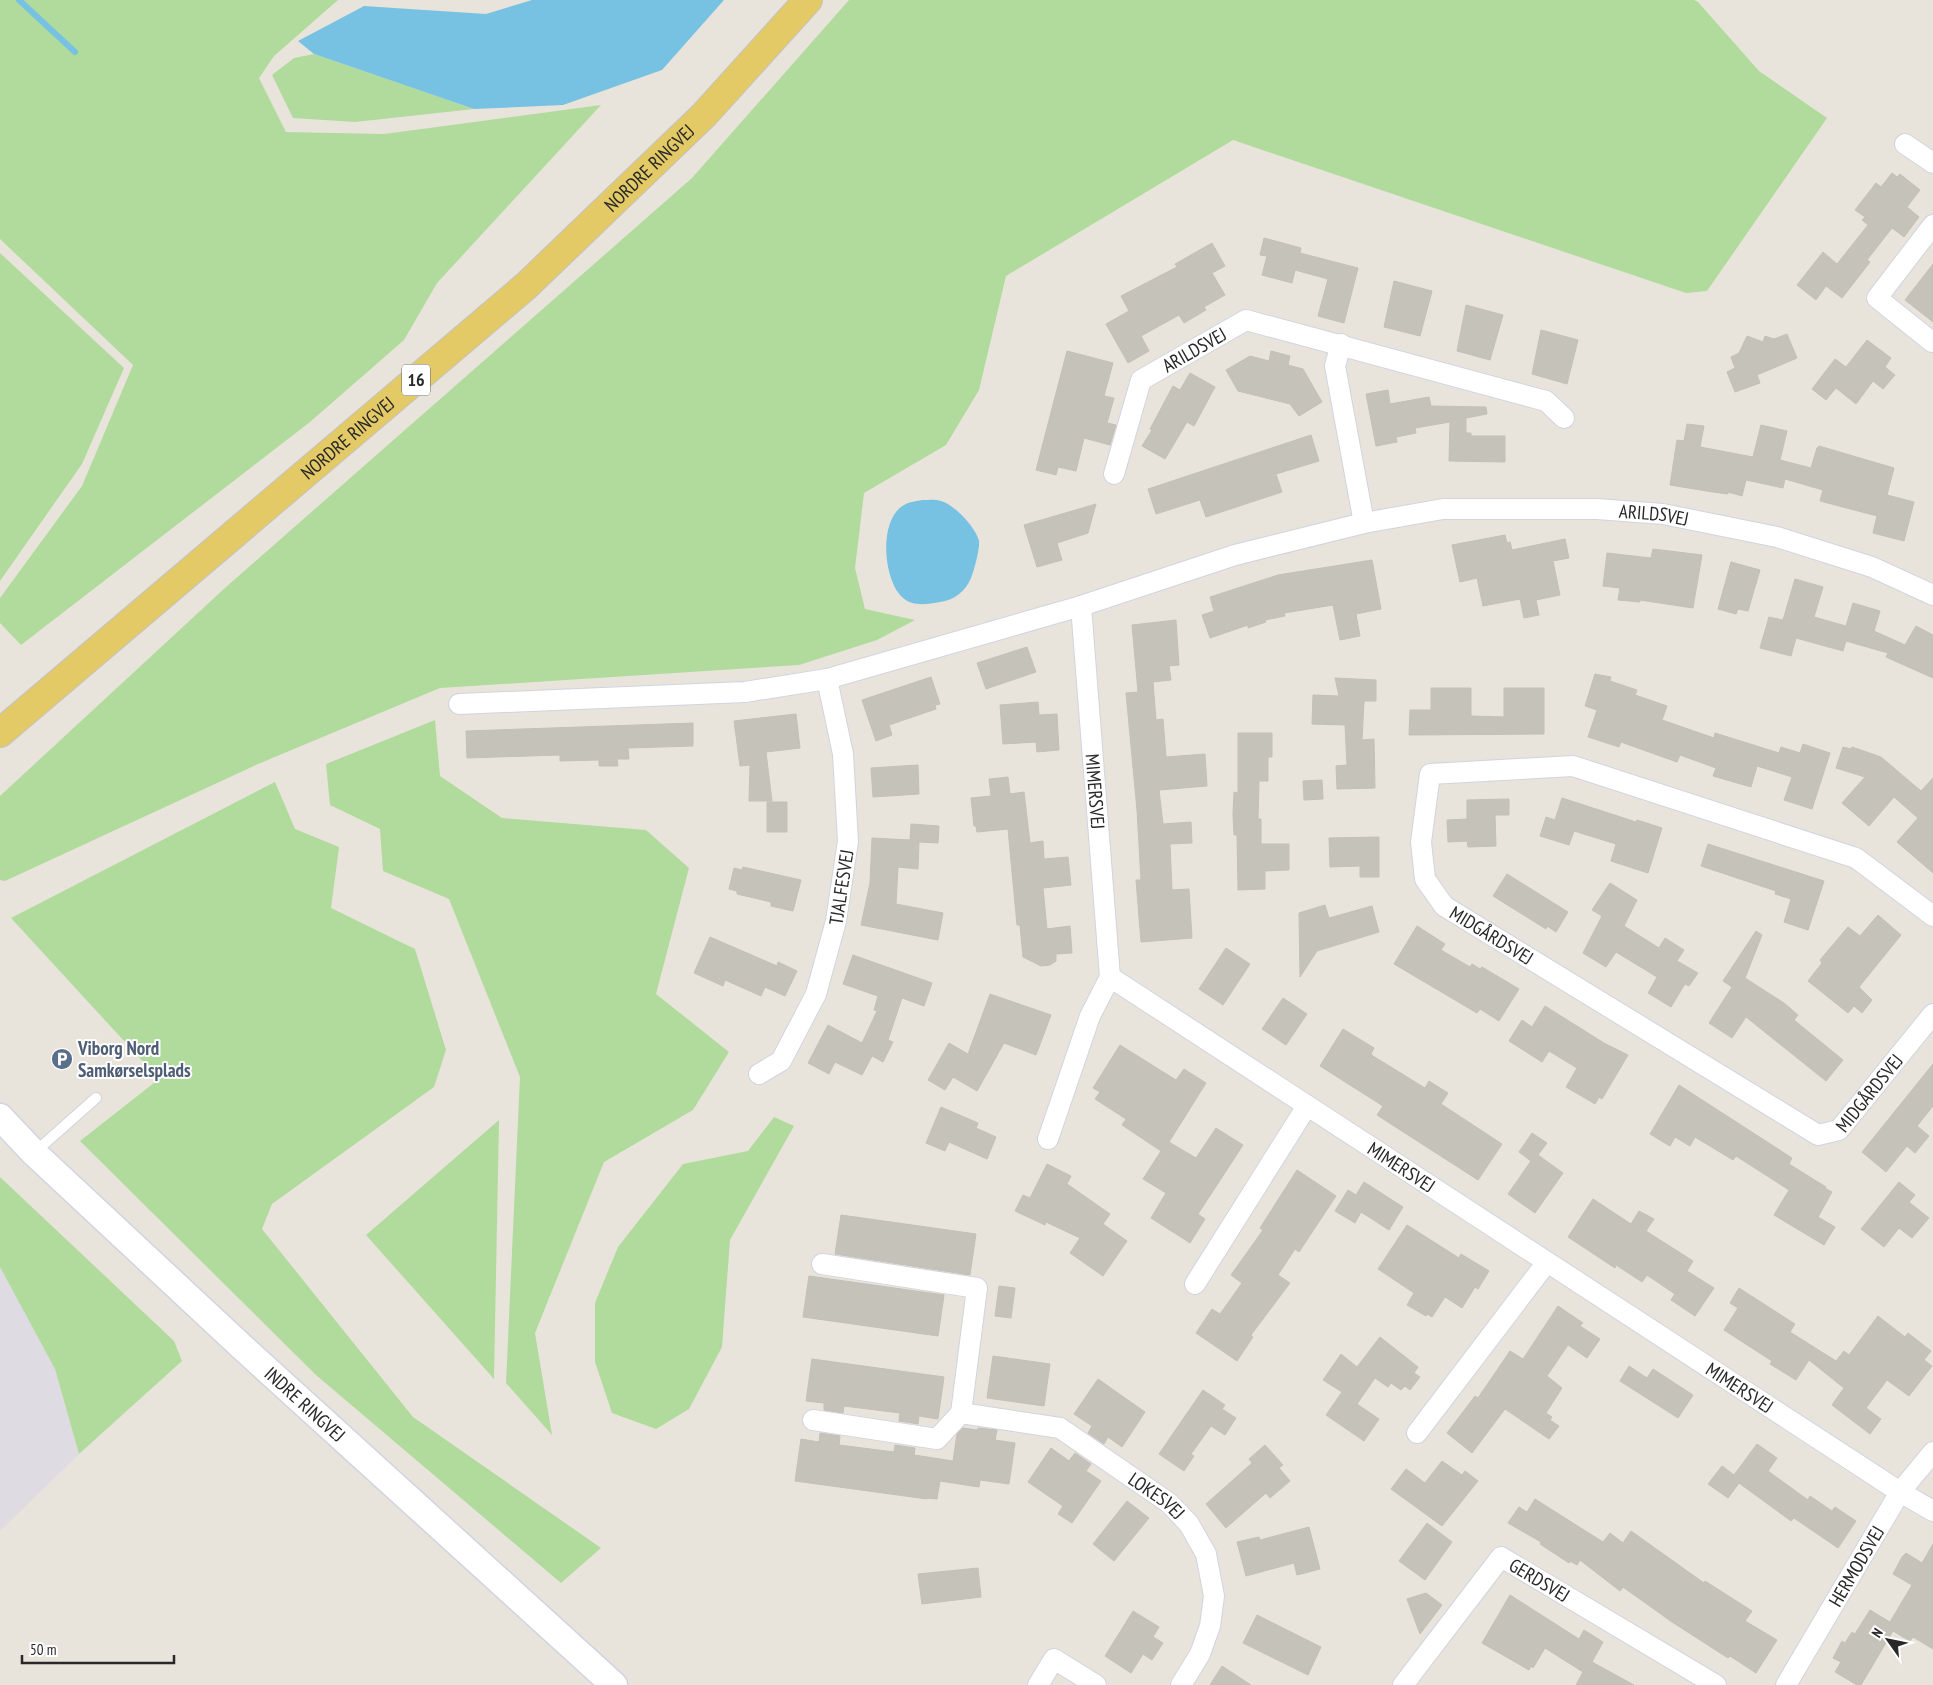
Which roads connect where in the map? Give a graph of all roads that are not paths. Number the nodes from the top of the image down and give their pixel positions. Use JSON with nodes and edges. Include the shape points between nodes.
{"nodes":[{"id":1,"x":808,"y":0,"type":"edge"},
{"id":2,"x":1905,"y":144,"type":"dead end"},
{"id":3,"x":1933,"y":163,"type":"edge"},
{"id":4,"x":1933,"y":224,"type":"edge"},
{"id":5,"x":1932,"y":342,"type":"edge"},
{"id":6,"x":1341,"y":344,"type":"junction"},
{"id":7,"x":1564,"y":418,"type":"dead end"},
{"id":8,"x":1114,"y":474,"type":"dead end"},
{"id":9,"x":1364,"y":523,"type":"junction"},
{"id":10,"x":1933,"y":595,"type":"edge"},
{"id":11,"x":1081,"y":606,"type":"junction"},
{"id":12,"x":827,"y":679,"type":"junction"},
{"id":13,"x":459,"y":704,"type":"dead end"},
{"id":14,"x":0,"y":733,"type":"edge"},
{"id":15,"x":1933,"y":916,"type":"edge"},
{"id":16,"x":1110,"y":977,"type":"junction"},
{"id":17,"x":1933,"y":1014,"type":"edge"},
{"id":18,"x":759,"y":1074,"type":"dead end"},
{"id":19,"x":96,"y":1098,"type":"dead end"},
{"id":20,"x":1307,"y":1106,"type":"junction"},
{"id":21,"x":0,"y":1117,"type":"edge"},
{"id":22,"x":1048,"y":1139,"type":"dead end"},
{"id":23,"x":34,"y":1153,"type":"junction"},
{"id":24,"x":1547,"y":1262,"type":"junction"},
{"id":25,"x":822,"y":1264,"type":"dead end"},
{"id":26,"x":1195,"y":1284,"type":"dead end"},
{"id":27,"x":961,"y":1413,"type":"junction"},
{"id":28,"x":813,"y":1420,"type":"dead end"},
{"id":29,"x":1417,"y":1433,"type":"dead end"},
{"id":30,"x":1933,"y":1452,"type":"edge"},
{"id":31,"x":1900,"y":1492,"type":"junction"},
{"id":32,"x":1933,"y":1511,"type":"edge"},
{"id":33,"x":614,"y":1685,"type":"edge"},
{"id":34,"x":1038,"y":1685,"type":"edge"},
{"id":35,"x":1096,"y":1685,"type":"edge"},
{"id":36,"x":1181,"y":1685,"type":"edge"},
{"id":37,"x":1403,"y":1685,"type":"edge"},
{"id":38,"x":1716,"y":1685,"type":"edge"},
{"id":39,"x":1786,"y":1685,"type":"edge"}],
"edges":[{"from":1,"to":14,"type":"main road","name":"NORDRE RINGVEJ","number":"16","via":[[704,115],[526,286]]},
{"from":2,"to":3,"type":"street"},
{"from":4,"to":5,"type":"street","via":[[1876,298]]},
{"from":6,"to":7,"type":"street","name":"ARILDSVEJ","via":[[1546,401]]},
{"from":6,"to":8,"type":"street","name":"ARILDSVEJ","via":[[1246,320],[1157,370],[1141,380]]},
{"from":6,"to":9,"type":"street","via":[[1335,366]]},
{"from":9,"to":10,"type":"street","name":"ARILDSVEJ","via":[[1443,510],[1597,509],[1663,514],[1777,537],[1872,567]]},
{"from":9,"to":11,"type":"street","name":"ARILDSVEJ","via":[[1235,555]]},
{"from":11,"to":12,"type":"street"},
{"from":11,"to":16,"type":"street","name":"MIMERSVEJ"},
{"from":12,"to":13,"type":"street","via":[[745,692]]},
{"from":12,"to":18,"type":"street","name":"TJALFESVEJ","via":[[842,754],[848,841],[836,921],[816,994],[781,1061]]},
{"from":15,"to":17,"type":"street","name":"MIDGÅRDSVEJ","via":[[1856,858],[1573,766],[1430,774],[1421,842],[1425,879],[1444,906],[1818,1135],[1838,1130]]},
{"from":16,"to":20,"type":"street","name":"MIMERSVEJ"},
{"from":16,"to":22,"type":"street","via":[[1090,1016]]},
{"from":19,"to":23,"type":"lane"},
{"from":20,"to":24,"type":"street","name":"MIMERSVEJ"},
{"from":20,"to":26,"type":"street"},
{"from":21,"to":23,"type":"street","name":"INDRE RINGVEJ"},
{"from":23,"to":33,"type":"street","name":"INDRE RINGVEJ","via":[[240,1346]]},
{"from":24,"to":29,"type":"street"},
{"from":24,"to":31,"type":"street","name":"MIMERSVEJ"},
{"from":25,"to":27,"type":"street","via":[[977,1288]]},
{"from":27,"to":28,"type":"street","via":[[937,1438]]},
{"from":27,"to":36,"type":"street","name":"LOKESVEJ","via":[[1060,1428],[1169,1503],[1189,1524],[1206,1554],[1214,1596],[1210,1626],[1200,1654]]},
{"from":30,"to":31,"type":"street","name":"HERMODSVEJ"},
{"from":31,"to":32,"type":"street","name":"MIMERSVEJ"},
{"from":31,"to":39,"type":"street","name":"HERMODSVEJ"},
{"from":34,"to":35,"type":"street","via":[[1054,1659]]},
{"from":37,"to":38,"type":"street","name":"GERDSVEJ","via":[[1501,1557]]}]}
